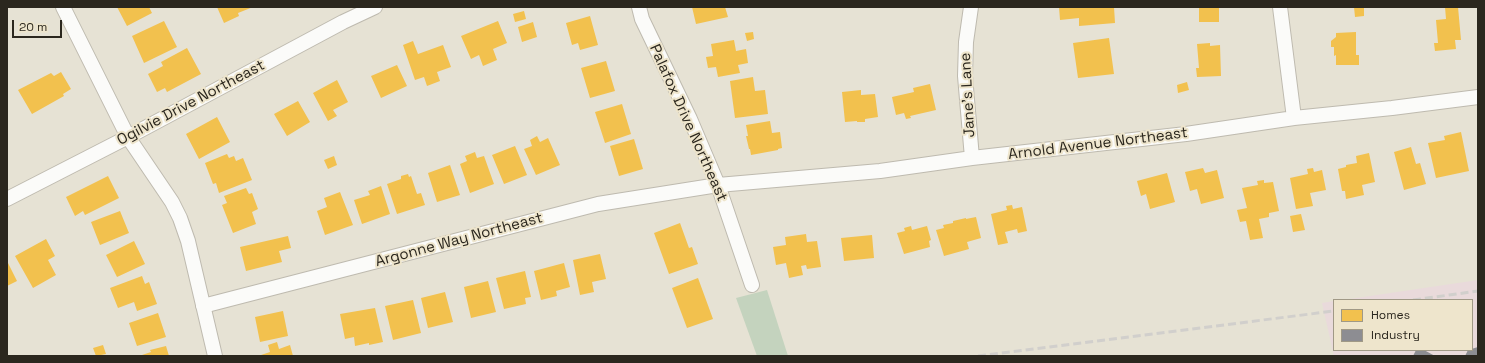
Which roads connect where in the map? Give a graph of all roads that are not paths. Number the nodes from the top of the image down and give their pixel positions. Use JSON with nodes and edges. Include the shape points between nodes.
{"nodes":[{"id":1,"x":63,"y":7,"type":"edge"},
{"id":2,"x":375,"y":7,"type":"edge"},
{"id":3,"x":639,"y":7,"type":"edge"},
{"id":4,"x":971,"y":7,"type":"edge"},
{"id":5,"x":1280,"y":7,"type":"edge"},
{"id":6,"x":1478,"y":98,"type":"edge"},
{"id":7,"x":1294,"y":118,"type":"junction"},
{"id":8,"x":128,"y":137,"type":"junction"},
{"id":9,"x":972,"y":158,"type":"junction"},
{"id":10,"x":718,"y":185,"type":"junction"},
{"id":11,"x":7,"y":199,"type":"edge"},
{"id":12,"x":752,"y":285,"type":"dead end"},
{"id":13,"x":203,"y":306,"type":"junction"},
{"id":14,"x":215,"y":356,"type":"edge"}],
"edges":[{"from":1,"to":8,"type":"street"},
{"from":2,"to":8,"type":"street","name":"Ogilvie Drive Northeast"},
{"from":3,"to":10,"type":"street","name":"Palafox Drive Northeast","via":[[642,19],[690,119]]},
{"from":4,"to":9,"type":"street","name":"Jane's Lane","via":[[965,76]]},
{"from":5,"to":7,"type":"street"},
{"from":6,"to":7,"type":"street","name":"Arnold Avenue Northeast"},
{"from":7,"to":9,"type":"street","name":"Arnold Avenue Northeast","via":[[1186,134]]},
{"from":8,"to":11,"type":"street","name":"Ogilvie Drive Northeast"},
{"from":8,"to":13,"type":"street","via":[[180,218],[188,240]]},
{"from":9,"to":10,"type":"street","name":"Arnold Avenue Northeast","via":[[880,171]]},
{"from":10,"to":12,"type":"street","name":"Palafox Drive Northeast"},
{"from":10,"to":13,"type":"street","name":"Argonne Way Northeast","via":[[598,204]]},
{"from":13,"to":14,"type":"street"}]}
